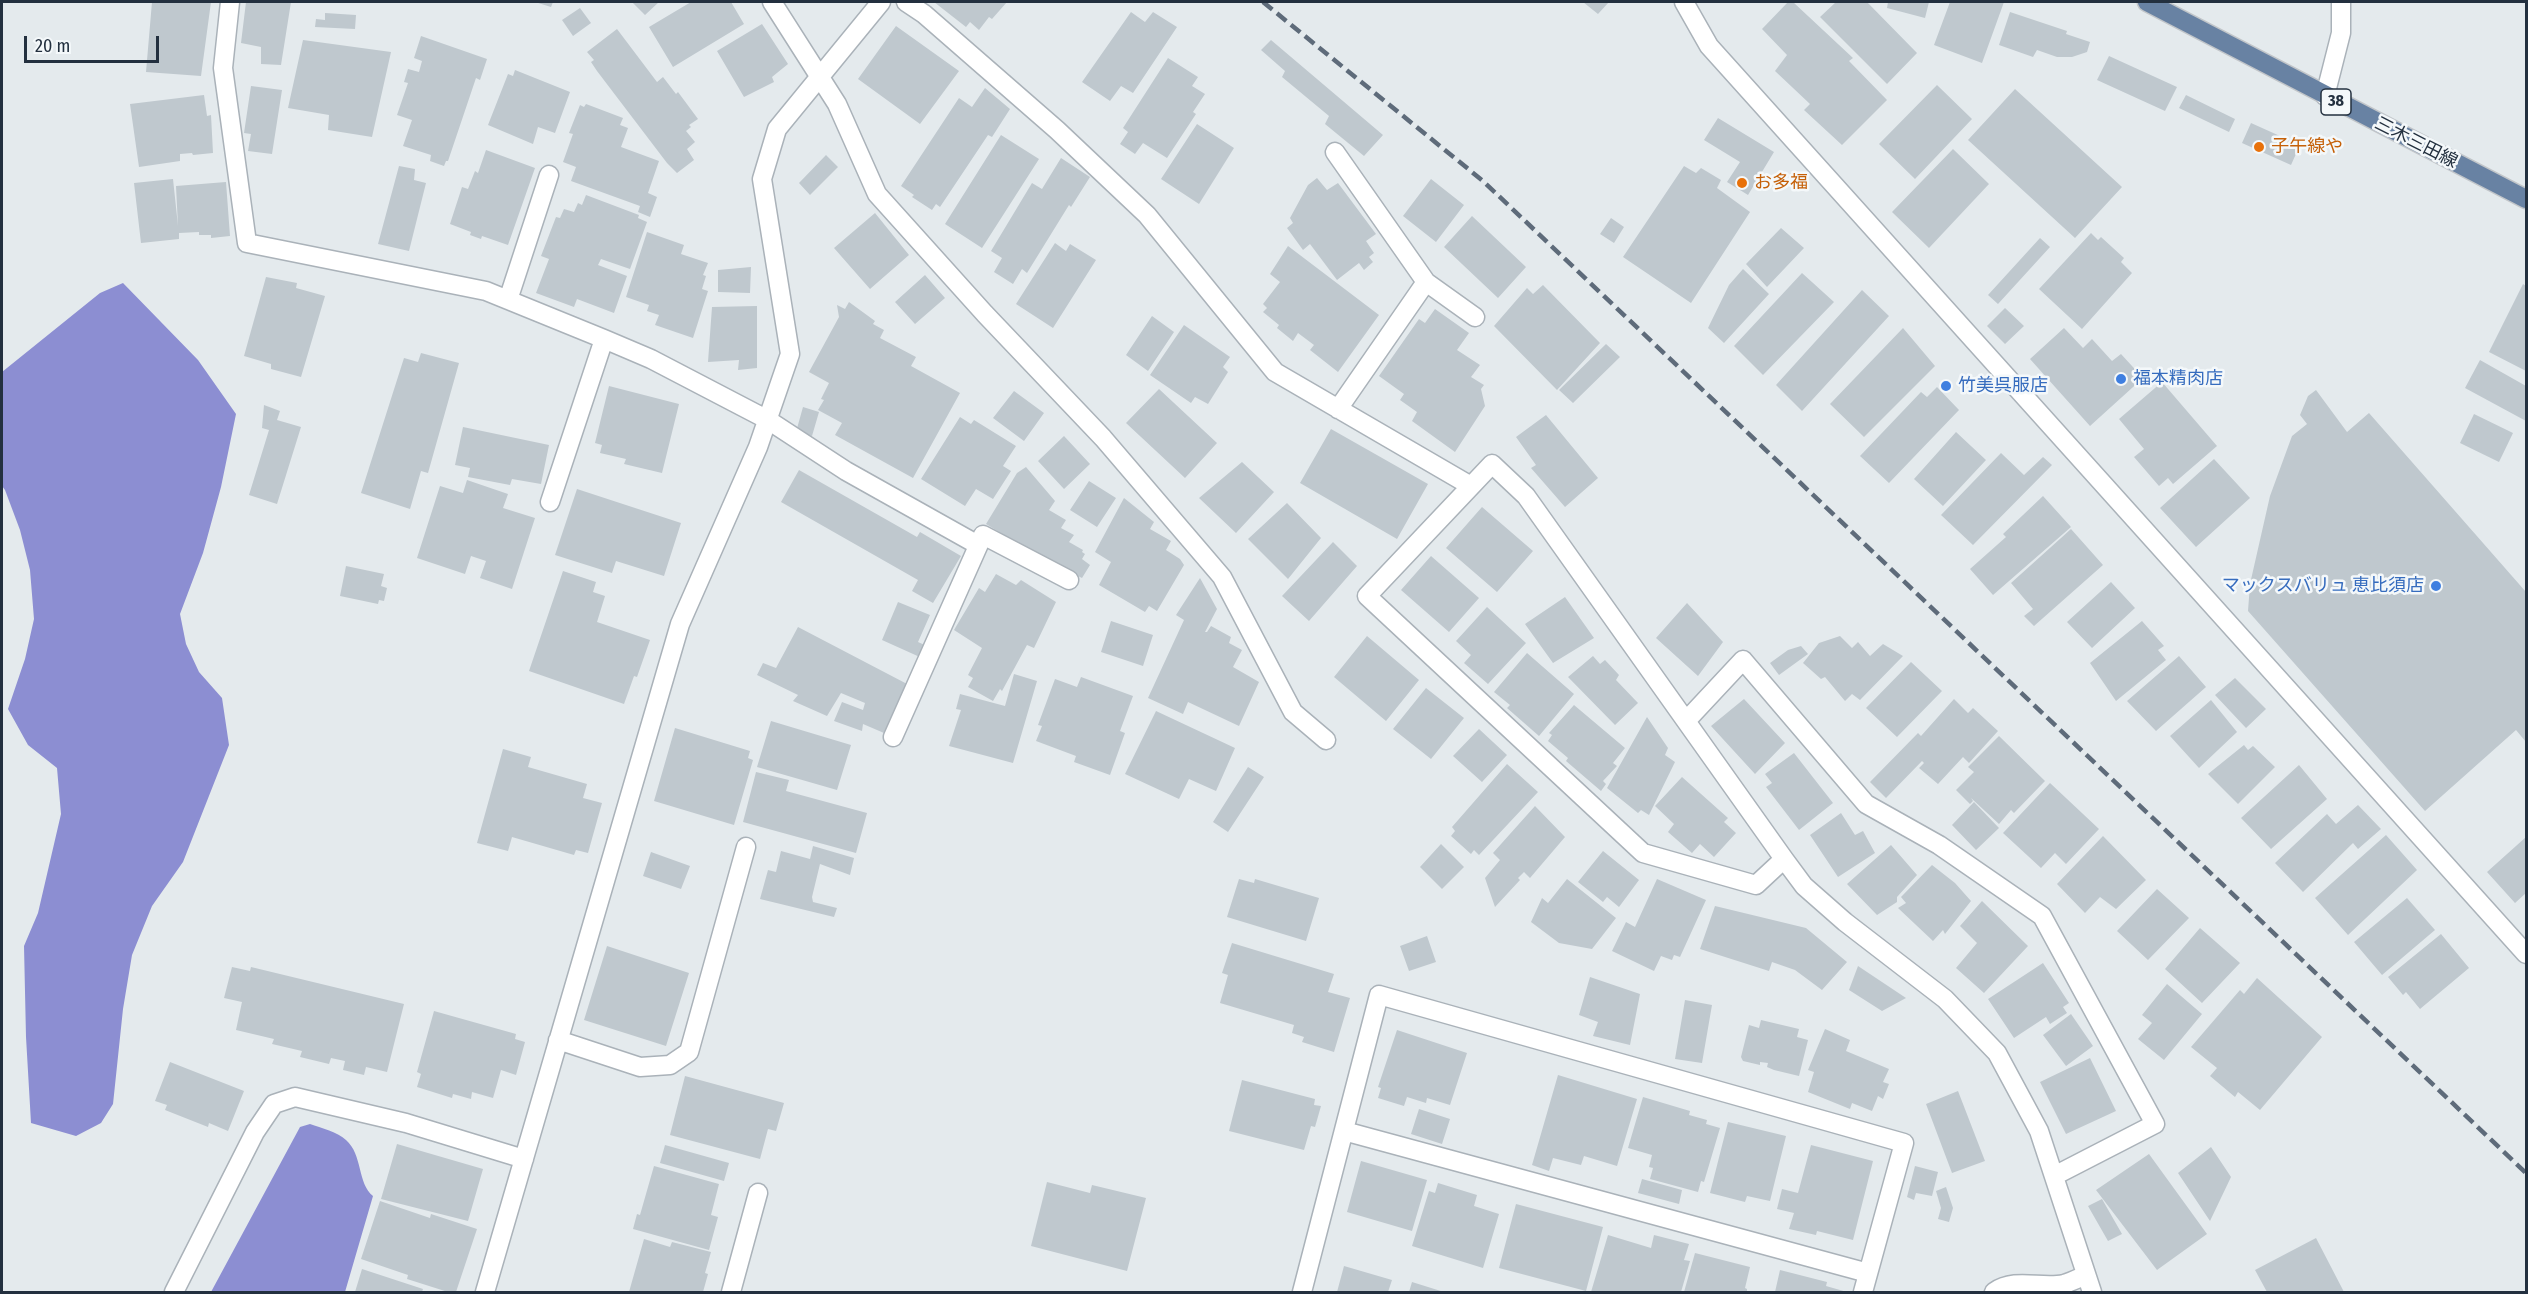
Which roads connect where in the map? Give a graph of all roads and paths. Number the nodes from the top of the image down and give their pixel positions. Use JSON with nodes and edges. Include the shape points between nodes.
{"nodes":[{"id":1,"x":230,"y":2,"type":"edge"},
{"id":2,"x":772,"y":2,"type":"edge"},
{"id":3,"x":882,"y":2,"type":"edge"},
{"id":4,"x":906,"y":2,"type":"edge"},
{"id":5,"x":1684,"y":2,"type":"edge"},
{"id":6,"x":2147,"y":2,"type":"edge"},
{"id":7,"x":2341,"y":2,"type":"edge"},
{"id":8,"x":819,"y":78,"type":"junction"},
{"id":9,"x":2325,"y":96,"type":"junction"},
{"id":10,"x":1335,"y":152,"type":"dead end"},
{"id":11,"x":549,"y":175,"type":"dead end"},
{"id":12,"x":2526,"y":199,"type":"edge"},
{"id":13,"x":1426,"y":282,"type":"junction"},
{"id":14,"x":508,"y":300,"type":"junction"},
{"id":15,"x":1475,"y":317,"type":"dead end"},
{"id":16,"x":604,"y":339,"type":"junction"},
{"id":17,"x":1338,"y":409,"type":"junction"},
{"id":18,"x":768,"y":420,"type":"junction"},
{"id":19,"x":1471,"y":486,"type":"junction"},
{"id":20,"x":550,"y":502,"type":"dead end"},
{"id":21,"x":978,"y":545,"type":"junction"},
{"id":22,"x":1069,"y":580,"type":"dead end"},
{"id":23,"x":1686,"y":721,"type":"junction"},
{"id":24,"x":893,"y":737,"type":"dead end"},
{"id":25,"x":1326,"y":740,"type":"dead end"},
{"id":26,"x":746,"y":847,"type":"dead end"},
{"id":27,"x":1785,"y":858,"type":"junction"},
{"id":28,"x":2524,"y":948,"type":"edge"},
{"id":29,"x":558,"y":1040,"type":"junction"},
{"id":30,"x":1344,"y":1131,"type":"junction"},
{"id":31,"x":524,"y":1159,"type":"junction"},
{"id":32,"x":2054,"y":1176,"type":"junction"},
{"id":33,"x":758,"y":1193,"type":"dead end"},
{"id":34,"x":1868,"y":1273,"type":"junction"},
{"id":35,"x":2089,"y":1284,"type":"edge"},
{"id":36,"x":174,"y":1293,"type":"edge"},
{"id":37,"x":485,"y":1293,"type":"edge"},
{"id":38,"x":731,"y":1293,"type":"edge"},
{"id":39,"x":1302,"y":1293,"type":"edge"},
{"id":40,"x":1863,"y":1293,"type":"edge"},
{"id":41,"x":1994,"y":1293,"type":"edge"}],
"edges":[{"from":1,"to":14,"type":"street","via":[[223,68],[247,243],[486,291]]},
{"from":2,"to":8,"type":"street"},
{"from":3,"to":8,"type":"street"},
{"from":4,"to":17,"type":"street","via":[[1058,130],[1147,215],[1275,372]]},
{"from":5,"to":28,"type":"street","via":[[1709,46]]},
{"from":6,"to":9,"type":"main road","name":"三木三田線","number":"38"},
{"from":7,"to":9,"type":"street","via":[[2341,33]]},
{"from":8,"to":18,"type":"street","via":[[777,129],[762,179],[790,354]]},
{"from":8,"to":25,"type":"street","via":[[837,104],[877,194],[1103,438],[1222,577],[1293,711]]},
{"from":9,"to":12,"type":"main road","name":"三木三田線","number":"38"},
{"from":10,"to":13,"type":"street"},
{"from":11,"to":14,"type":"street"},
{"from":13,"to":15,"type":"street"},
{"from":13,"to":17,"type":"street"},
{"from":14,"to":16,"type":"street"},
{"from":16,"to":18,"type":"street"},
{"from":16,"to":20,"type":"street"},
{"from":17,"to":19,"type":"street"},
{"from":18,"to":21,"type":"street","via":[[846,471]]},
{"from":18,"to":29,"type":"street","via":[[680,624]]},
{"from":19,"to":23,"type":"street","via":[[1492,464],[1526,496]]},
{"from":19,"to":27,"type":"street","via":[[1367,596],[1643,853],[1756,885]]},
{"from":21,"to":22,"type":"street","via":[[983,535]]},
{"from":21,"to":24,"type":"street"},
{"from":23,"to":27,"type":"street"},
{"from":23,"to":32,"type":"street","via":[[1743,660],[1866,804],[1939,845],[2042,916],[2155,1124]]},
{"from":26,"to":29,"type":"street","via":[[689,1052],[670,1065],[640,1067]]},
{"from":27,"to":32,"type":"street","via":[[1804,886],[1945,999],[1996,1053],[2039,1131]]},
{"from":29,"to":31,"type":"street"},
{"from":30,"to":34,"type":"street"},
{"from":30,"to":34,"type":"street","via":[[1379,995],[1904,1143]]},
{"from":30,"to":39,"type":"street"},
{"from":31,"to":36,"type":"street","via":[[406,1123],[295,1097],[274,1104],[255,1132]]},
{"from":31,"to":37,"type":"street"},
{"from":32,"to":35,"type":"street"},
{"from":33,"to":38,"type":"street"},
{"from":34,"to":40,"type":"street"},
{"from":35,"to":41,"type":"street","via":[[2022,1284]]}]}
